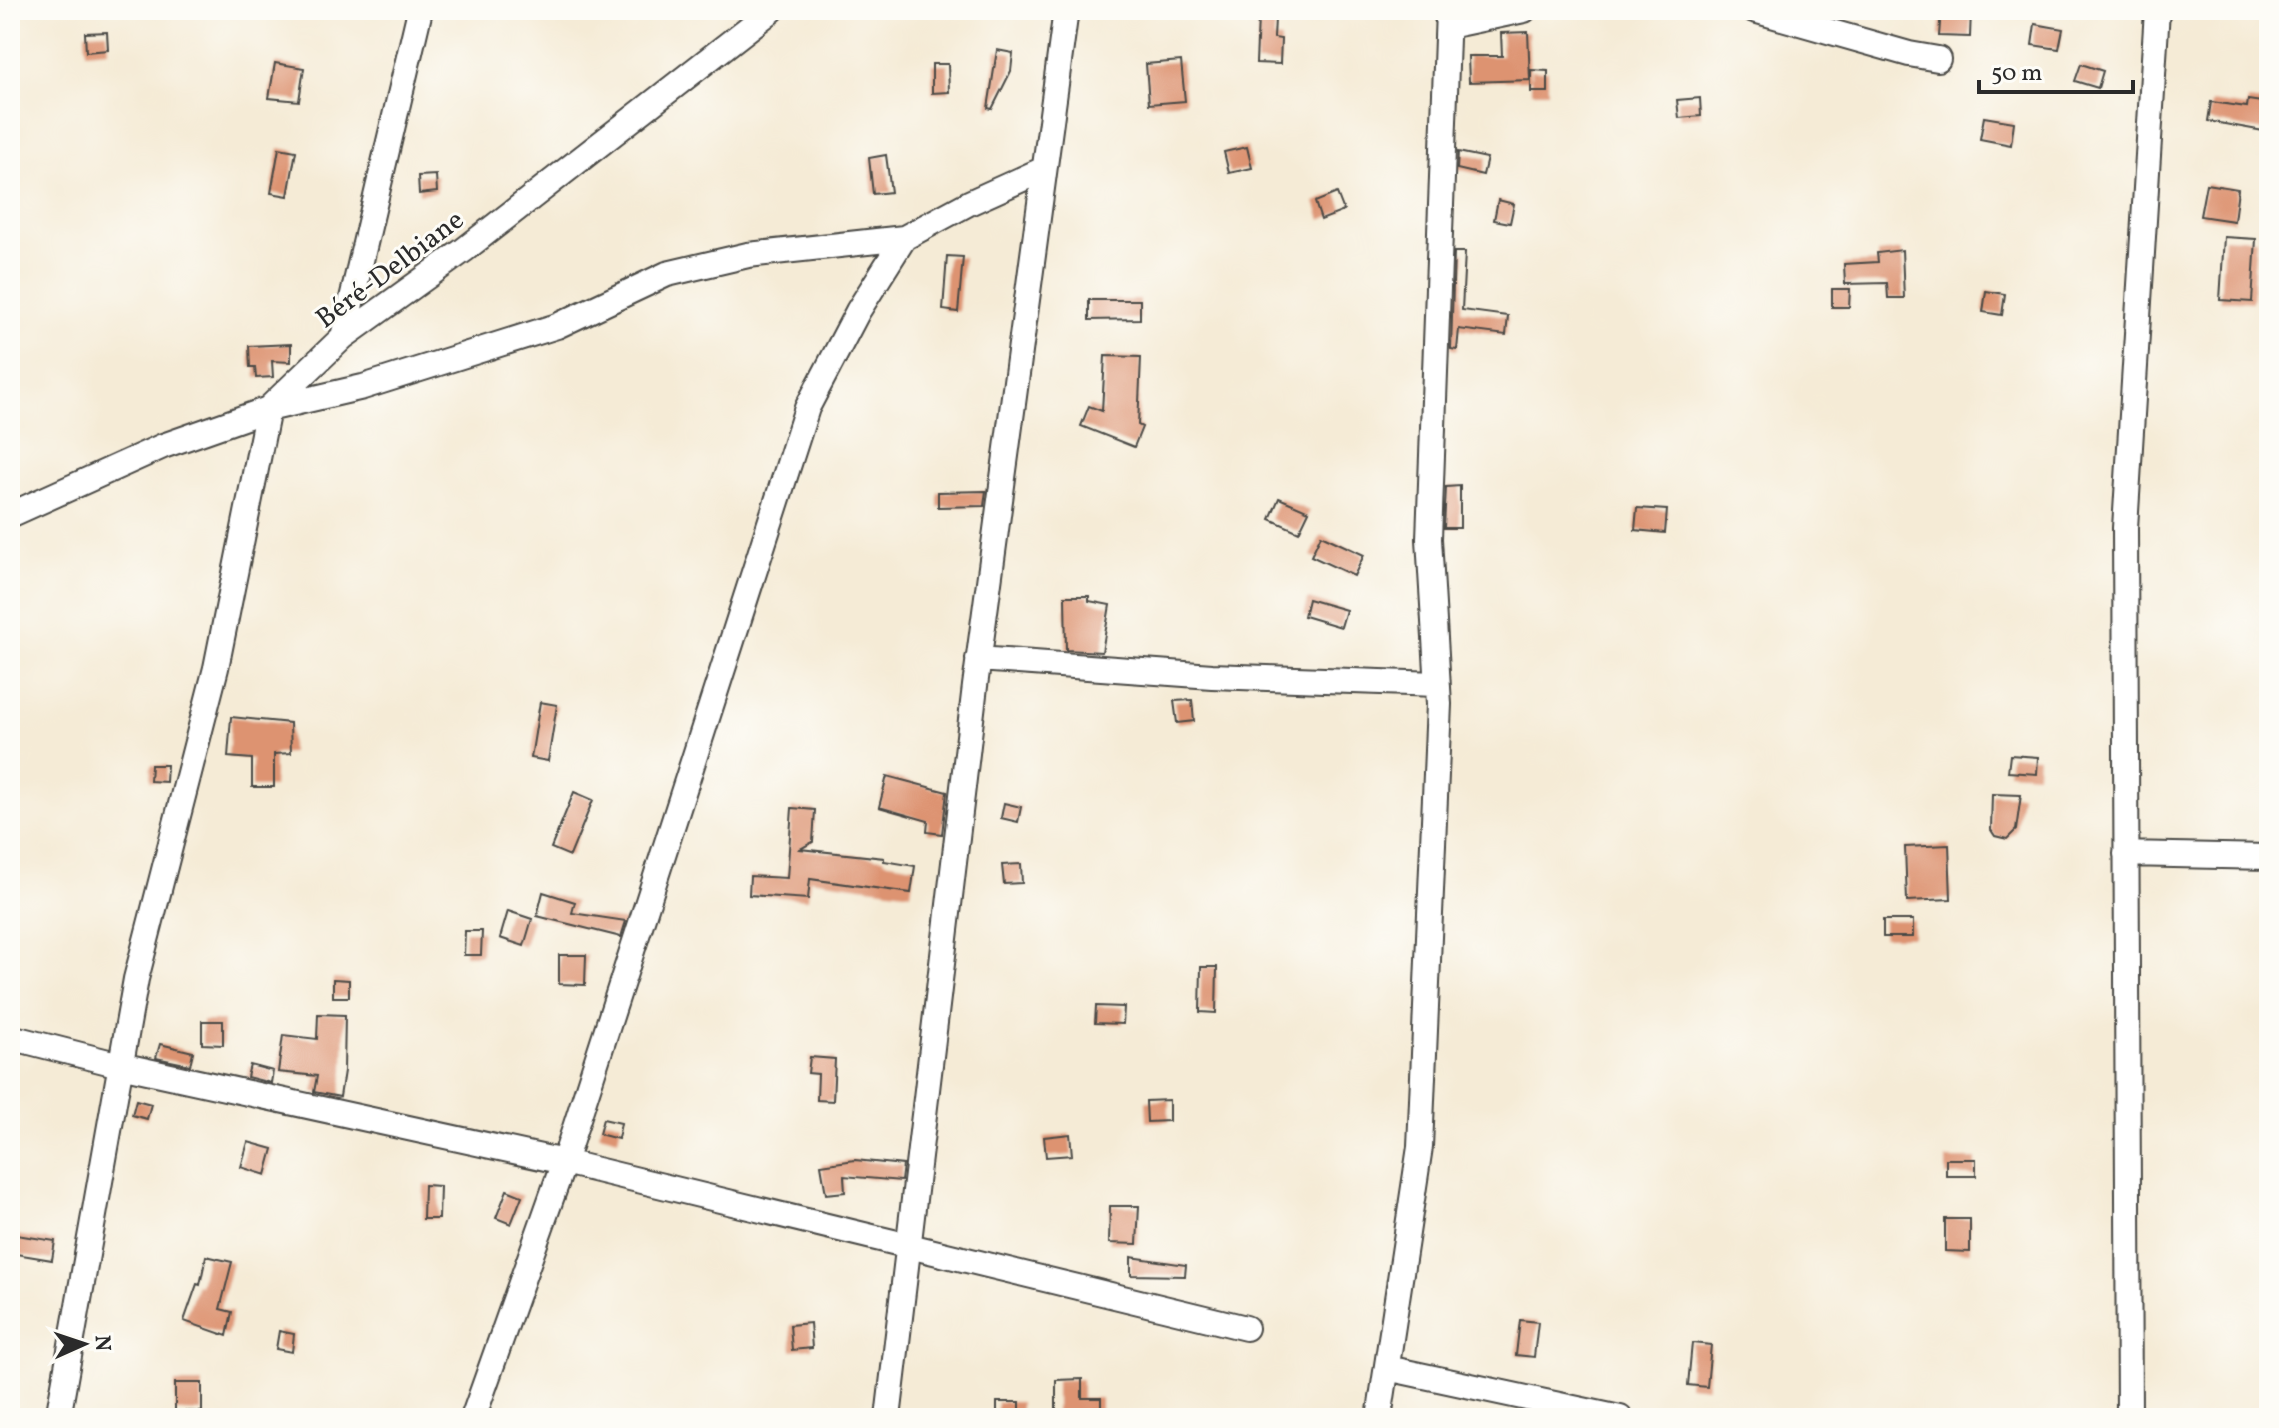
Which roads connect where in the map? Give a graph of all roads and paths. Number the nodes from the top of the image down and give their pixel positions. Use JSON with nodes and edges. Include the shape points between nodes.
{"nodes":[{"id":1,"x":420,"y":10,"type":"edge"},
{"id":2,"x":772,"y":10,"type":"edge"},
{"id":3,"x":1066,"y":10,"type":"edge"},
{"id":4,"x":1524,"y":10,"type":"edge"},
{"id":5,"x":1754,"y":10,"type":"edge"},
{"id":6,"x":2157,"y":10,"type":"edge"},
{"id":7,"x":1448,"y":18,"type":"edge"},
{"id":8,"x":1938,"y":59,"type":"dead end"},
{"id":9,"x":1042,"y":170,"type":"junction"},
{"id":10,"x":904,"y":238,"type":"junction"},
{"id":11,"x":343,"y":337,"type":"junction"},
{"id":12,"x":268,"y":409,"type":"junction"},
{"id":13,"x":10,"y":515,"type":"edge"},
{"id":14,"x":978,"y":659,"type":"junction"},
{"id":15,"x":1437,"y":684,"type":"junction"},
{"id":16,"x":2126,"y":854,"type":"junction"},
{"id":17,"x":2269,"y":857,"type":"edge"},
{"id":18,"x":10,"y":1037,"type":"edge"},
{"id":19,"x":120,"y":1065,"type":"junction"},
{"id":20,"x":564,"y":1162,"type":"junction"},
{"id":21,"x":910,"y":1248,"type":"junction"},
{"id":22,"x":1246,"y":1328,"type":"dead end"},
{"id":23,"x":1387,"y":1368,"type":"junction"},
{"id":24,"x":58,"y":1418,"type":"edge"},
{"id":25,"x":473,"y":1418,"type":"edge"},
{"id":26,"x":888,"y":1418,"type":"edge"},
{"id":27,"x":1379,"y":1418,"type":"edge"},
{"id":28,"x":1620,"y":1418,"type":"edge"},
{"id":29,"x":2129,"y":1418,"type":"edge"}],
"edges":[{"from":1,"to":11,"type":"street"},
{"from":2,"to":11,"type":"street","name":"Béré-Delbiane","via":[[464,250]]},
{"from":3,"to":9,"type":"street"},
{"from":4,"to":7,"type":"street"},
{"from":5,"to":8,"type":"street"},
{"from":6,"to":16,"type":"street","via":[[2125,528]]},
{"from":7,"to":15,"type":"street","via":[[1429,539]]},
{"from":9,"to":10,"type":"street"},
{"from":9,"to":14,"type":"street"},
{"from":10,"to":12,"type":"street","via":[[748,255],[667,274],[557,326],[363,387]]},
{"from":10,"to":20,"type":"street","via":[[807,408]]},
{"from":11,"to":12,"type":"street","name":"Béré-Delbiane"},
{"from":12,"to":13,"type":"street","name":"Béré-Delbiane","via":[[163,446]]},
{"from":12,"to":19,"type":"street","via":[[216,668],[136,979]]},
{"from":14,"to":15,"type":"street","via":[[1212,676]]},
{"from":14,"to":21,"type":"street"},
{"from":15,"to":23,"type":"street","via":[[1420,1147]]},
{"from":16,"to":17,"type":"street"},
{"from":16,"to":29,"type":"street"},
{"from":18,"to":19,"type":"street"},
{"from":19,"to":20,"type":"street"},
{"from":19,"to":24,"type":"street"},
{"from":20,"to":21,"type":"street"},
{"from":20,"to":25,"type":"street"},
{"from":21,"to":22,"type":"street"},
{"from":21,"to":26,"type":"street"},
{"from":23,"to":27,"type":"street"},
{"from":23,"to":28,"type":"street"}]}
